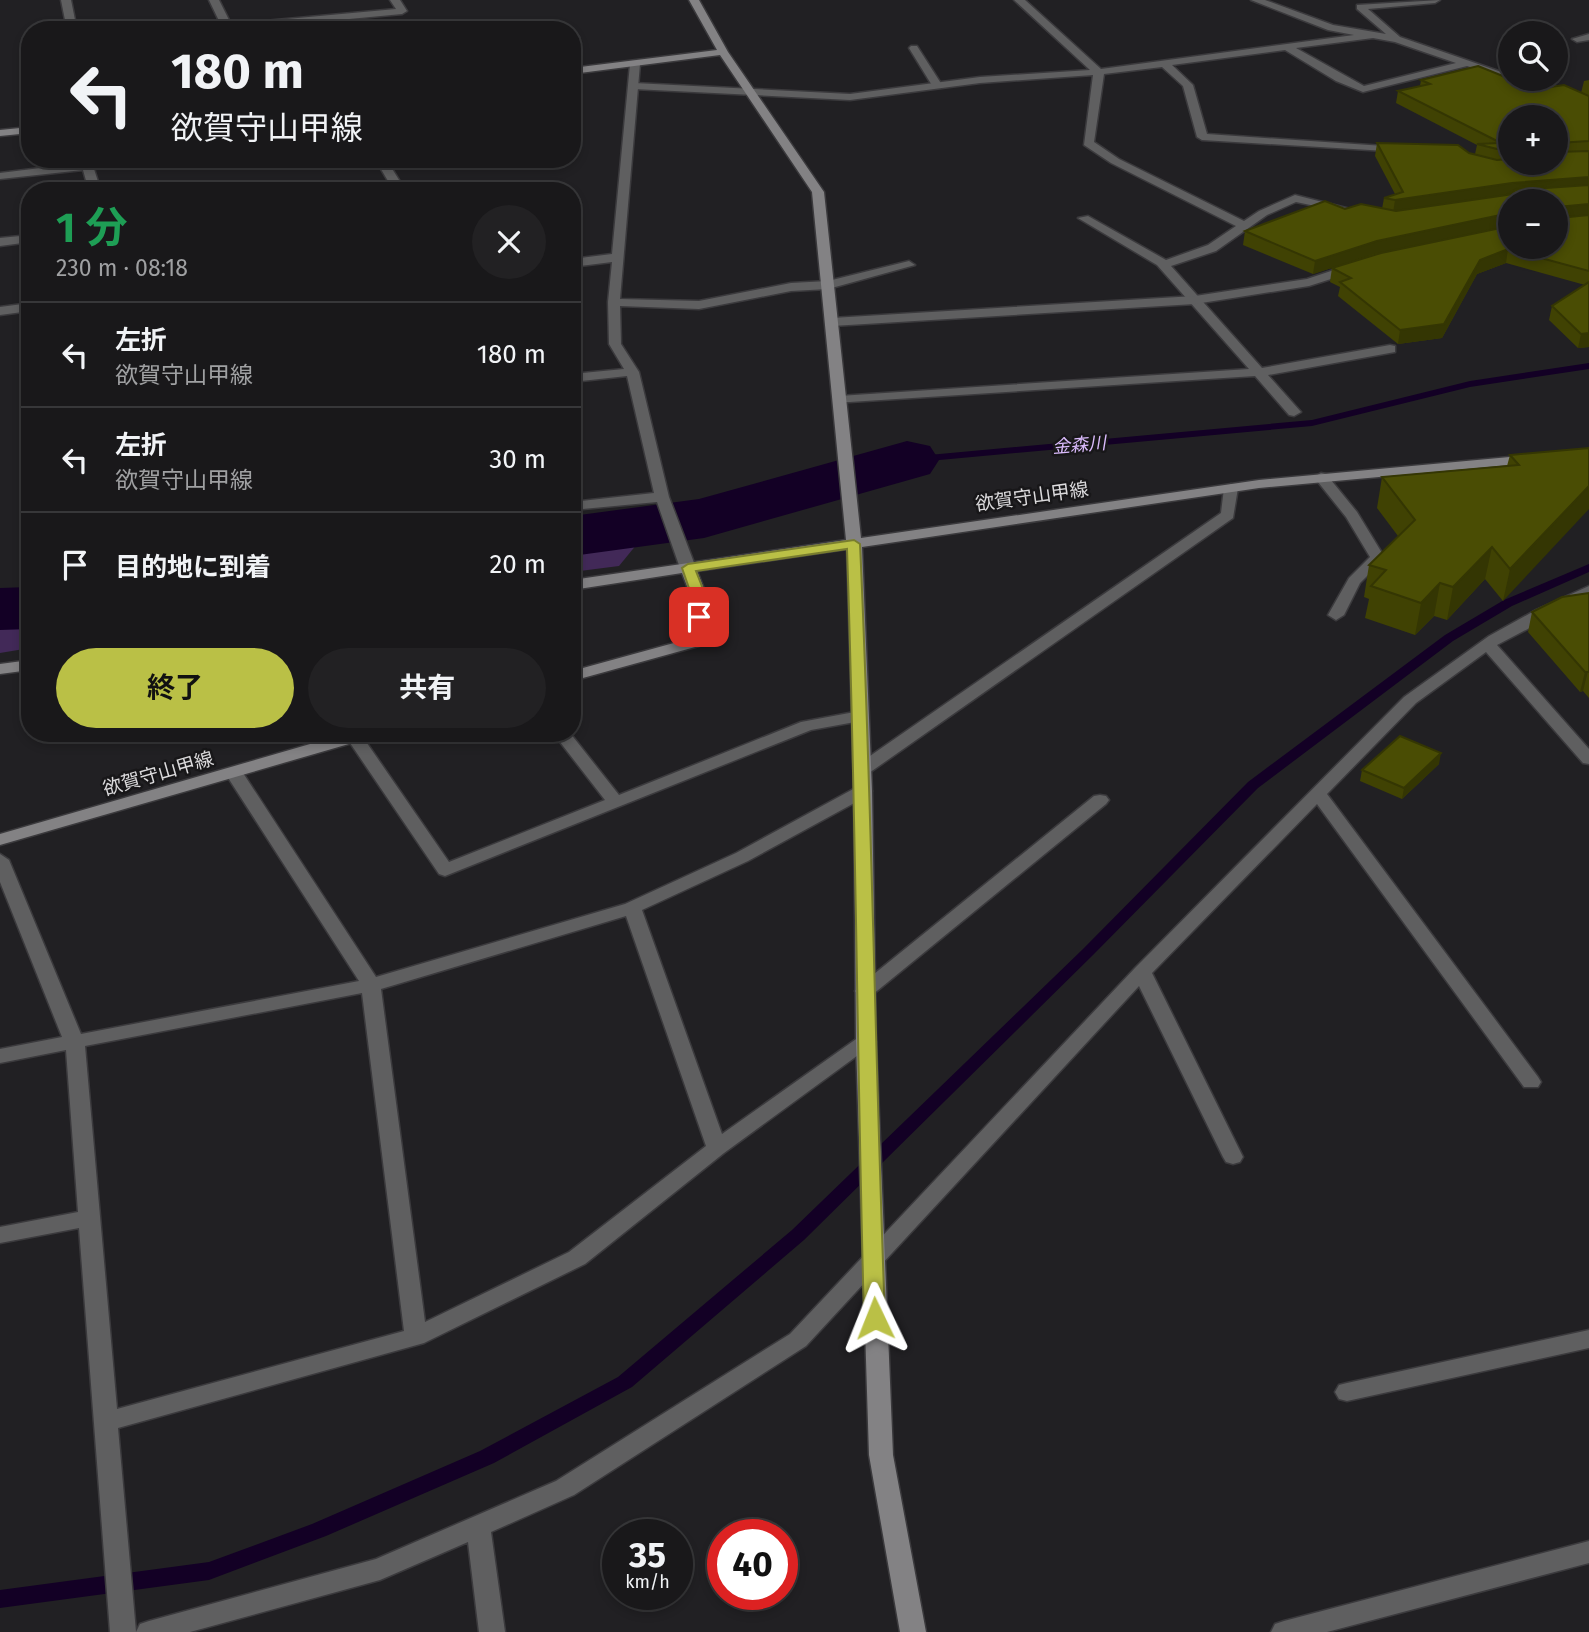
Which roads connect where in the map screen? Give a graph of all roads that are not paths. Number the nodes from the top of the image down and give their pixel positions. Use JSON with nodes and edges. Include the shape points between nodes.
{"nodes":[{"id":1,"x":66,"y":0,"type":"edge"},
{"id":2,"x":214,"y":0,"type":"edge"},
{"id":3,"x":395,"y":0,"type":"edge"},
{"id":4,"x":694,"y":0,"type":"edge"},
{"id":5,"x":1018,"y":0,"type":"edge"},
{"id":6,"x":1255,"y":0,"type":"edge"},
{"id":7,"x":1435,"y":0,"type":"edge"},
{"id":8,"x":70,"y":21,"type":"edge"},
{"id":9,"x":224,"y":21,"type":"edge"},
{"id":10,"x":293,"y":21,"type":"edge"},
{"id":11,"x":1373,"y":35,"type":"junction"},
{"id":12,"x":1589,"y":37,"type":"edge"},
{"id":13,"x":1397,"y":39,"type":"junction"},
{"id":14,"x":1577,"y":39,"type":"dead end"},
{"id":15,"x":914,"y":48,"type":"dead end"},
{"id":16,"x":1289,"y":48,"type":"junction"},
{"id":17,"x":723,"y":52,"type":"junction"},
{"id":18,"x":635,"y":64,"type":"junction"},
{"id":19,"x":1165,"y":64,"type":"junction"},
{"id":20,"x":1464,"y":64,"type":"junction"},
{"id":21,"x":581,"y":70,"type":"edge"},
{"id":22,"x":1099,"y":72,"type":"junction"},
{"id":23,"x":1498,"y":74,"type":"edge"},
{"id":24,"x":937,"y":85,"type":"junction"},
{"id":25,"x":634,"y":86,"type":"junction"},
{"id":26,"x":1560,"y":91,"type":"edge"},
{"id":27,"x":751,"y":94,"type":"junction"},
{"id":28,"x":1589,"y":104,"type":"edge"},
{"id":29,"x":21,"y":131,"type":"edge"},
{"id":30,"x":0,"y":133,"type":"edge"},
{"id":31,"x":1412,"y":151,"type":"edge"},
{"id":32,"x":53,"y":168,"type":"edge"},
{"id":33,"x":0,"y":176,"type":"edge"},
{"id":34,"x":1356,"y":213,"type":"edge"},
{"id":35,"x":1084,"y":218,"type":"dead end"},
{"id":36,"x":1245,"y":226,"type":"junction"},
{"id":37,"x":21,"y":239,"type":"edge"},
{"id":38,"x":0,"y":242,"type":"edge"},
{"id":39,"x":620,"y":257,"type":"junction"},
{"id":40,"x":581,"y":262,"type":"edge"},
{"id":41,"x":908,"y":265,"type":"dead end"},
{"id":42,"x":1163,"y":265,"type":"junction"},
{"id":43,"x":1362,"y":265,"type":"edge"},
{"id":44,"x":828,"y":285,"type":"junction"},
{"id":45,"x":1195,"y":300,"type":"junction"},
{"id":46,"x":614,"y":302,"type":"junction"},
{"id":47,"x":21,"y":308,"type":"edge"},
{"id":48,"x":0,"y":311,"type":"edge"},
{"id":49,"x":832,"y":322,"type":"junction"},
{"id":50,"x":1390,"y":349,"type":"dead end"},
{"id":51,"x":632,"y":372,"type":"junction"},
{"id":52,"x":1260,"y":372,"type":"junction"},
{"id":53,"x":581,"y":377,"type":"edge"},
{"id":54,"x":840,"y":407,"type":"junction"},
{"id":55,"x":1294,"y":412,"type":"dead end"},
{"id":56,"x":1548,"y":457,"type":"edge"},
{"id":57,"x":1321,"y":477,"type":"junction"},
{"id":58,"x":1231,"y":488,"type":"junction"},
{"id":59,"x":662,"y":497,"type":"junction"},
{"id":60,"x":581,"y":505,"type":"edge"},
{"id":61,"x":854,"y":543,"type":"junction"},
{"id":62,"x":688,"y":568,"type":"junction"},
{"id":63,"x":581,"y":584,"type":"edge"},
{"id":64,"x":1589,"y":591,"type":"edge"},
{"id":65,"x":1336,"y":615,"type":"dead end"},
{"id":66,"x":1488,"y":644,"type":"junction"},
{"id":67,"x":21,"y":666,"type":"edge"},
{"id":68,"x":0,"y":669,"type":"edge"},
{"id":69,"x":581,"y":674,"type":"edge"},
{"id":70,"x":860,"y":716,"type":"junction"},
{"id":71,"x":337,"y":742,"type":"edge"},
{"id":72,"x":364,"y":742,"type":"edge"},
{"id":73,"x":568,"y":742,"type":"edge"},
{"id":74,"x":1589,"y":759,"type":"edge"},
{"id":75,"x":863,"y":769,"type":"junction"},
{"id":76,"x":234,"y":773,"type":"junction"},
{"id":77,"x":863,"y":791,"type":"junction"},
{"id":78,"x":1317,"y":792,"type":"junction"},
{"id":79,"x":1100,"y":800,"type":"dead end"},
{"id":80,"x":617,"y":802,"type":"junction"},
{"id":81,"x":0,"y":840,"type":"edge"},
{"id":82,"x":0,"y":860,"type":"edge"},
{"id":83,"x":632,"y":908,"type":"junction"},
{"id":84,"x":1142,"y":972,"type":"junction"},
{"id":85,"x":371,"y":985,"type":"junction"},
{"id":86,"x":865,"y":991,"type":"junction"},
{"id":87,"x":866,"y":1042,"type":"junction"},
{"id":88,"x":75,"y":1044,"type":"junction"},
{"id":89,"x":0,"y":1056,"type":"edge"},
{"id":90,"x":1531,"y":1082,"type":"dead end"},
{"id":91,"x":717,"y":1148,"type":"junction"},
{"id":92,"x":1233,"y":1157,"type":"dead end"},
{"id":93,"x":89,"y":1218,"type":"junction"},
{"id":94,"x":0,"y":1236,"type":"edge"},
{"id":95,"x":872,"y":1263,"type":"junction"},
{"id":96,"x":416,"y":1338,"type":"junction"},
{"id":97,"x":1589,"y":1339,"type":"edge"},
{"id":98,"x":1347,"y":1392,"type":"dead end"},
{"id":99,"x":108,"y":1421,"type":"junction"},
{"id":100,"x":478,"y":1526,"type":"junction"},
{"id":101,"x":1589,"y":1552,"type":"edge"},
{"id":102,"x":1343,"y":1625,"type":"edge"},
{"id":103,"x":122,"y":1626,"type":"edge"},
{"id":104,"x":149,"y":1632,"type":"edge"},
{"id":105,"x":492,"y":1632,"type":"edge"},
{"id":106,"x":913,"y":1632,"type":"edge"},
{"id":107,"x":1284,"y":1632,"type":"edge"}],
"edges":[{"from":1,"to":8,"type":"street"},
{"from":2,"to":9,"type":"street"},
{"from":3,"to":10,"type":"street","via":[[402,11]]},
{"from":4,"to":17,"type":"street"},
{"from":5,"to":22,"type":"street"},
{"from":6,"to":11,"type":"street","via":[[1331,28]]},
{"from":7,"to":13,"type":"street","via":[[1360,7]]},
{"from":11,"to":13,"type":"street"},
{"from":11,"to":16,"type":"street"},
{"from":12,"to":14,"type":"street"},
{"from":13,"to":20,"type":"street"},
{"from":15,"to":24,"type":"street"},
{"from":16,"to":19,"type":"street"},
{"from":16,"to":20,"type":"street","via":[[1363,89]]},
{"from":17,"to":18,"type":"street"},
{"from":17,"to":27,"type":"street"},
{"from":18,"to":21,"type":"street"},
{"from":18,"to":25,"type":"street"},
{"from":19,"to":22,"type":"street"},
{"from":19,"to":31,"type":"street","via":[[1188,85],[1202,137]]},
{"from":20,"to":23,"type":"street"},
{"from":22,"to":24,"type":"street"},
{"from":22,"to":36,"type":"street","via":[[1088,143]]},
{"from":24,"to":27,"type":"street","via":[[850,97]]},
{"from":25,"to":27,"type":"street"},
{"from":25,"to":39,"type":"street"},
{"from":26,"to":28,"type":"street"},
{"from":27,"to":44,"type":"street","via":[[818,192]]},
{"from":29,"to":30,"type":"street"},
{"from":32,"to":33,"type":"street"},
{"from":34,"to":36,"type":"street","via":[[1295,198]]},
{"from":35,"to":42,"type":"street"},
{"from":36,"to":42,"type":"street","via":[[1212,248]]},
{"from":37,"to":38,"type":"street"},
{"from":39,"to":40,"type":"street"},
{"from":39,"to":46,"type":"street"},
{"from":41,"to":44,"type":"street"},
{"from":42,"to":45,"type":"street"},
{"from":43,"to":45,"type":"street","via":[[1309,282]]},
{"from":44,"to":46,"type":"street","via":[[791,287],[699,305]]},
{"from":44,"to":49,"type":"street"},
{"from":45,"to":49,"type":"street"},
{"from":45,"to":52,"type":"street"},
{"from":46,"to":51,"type":"street","via":[[615,344]]},
{"from":47,"to":48,"type":"street"},
{"from":49,"to":54,"type":"street"},
{"from":50,"to":52,"type":"street"},
{"from":51,"to":53,"type":"street"},
{"from":51,"to":59,"type":"street"},
{"from":52,"to":54,"type":"street"},
{"from":52,"to":55,"type":"street"},
{"from":54,"to":61,"type":"street"},
{"from":56,"to":57,"type":"street","name":"欲賀守山甲線"},
{"from":57,"to":58,"type":"street","name":"欲賀守山甲線"},
{"from":57,"to":65,"type":"street","via":[[1352,514],[1378,558],[1354,581]]},
{"from":58,"to":61,"type":"street","name":"欲賀守山甲線"},
{"from":58,"to":75,"type":"street","via":[[1228,515]]},
{"from":59,"to":60,"type":"street"},
{"from":59,"to":62,"type":"street"},
{"from":61,"to":62,"type":"street","name":"欲賀守山甲線"},
{"from":61,"to":70,"type":"street"},
{"from":62,"to":63,"type":"street","name":"欲賀守山甲線"},
{"from":62,"to":69,"type":"street","via":[[698,594],[700,641]]},
{"from":64,"to":66,"type":"street"},
{"from":66,"to":74,"type":"street"},
{"from":66,"to":78,"type":"street","via":[[1444,671],[1410,700]]},
{"from":67,"to":68,"type":"street"},
{"from":70,"to":75,"type":"street"},
{"from":70,"to":80,"type":"street","via":[[807,726]]},
{"from":71,"to":76,"type":"street","name":"欲賀守山甲線"},
{"from":72,"to":80,"type":"street","via":[[445,870]]},
{"from":73,"to":80,"type":"street"},
{"from":75,"to":77,"type":"street"},
{"from":76,"to":81,"type":"street","name":"欲賀守山甲線"},
{"from":76,"to":85,"type":"street"},
{"from":77,"to":83,"type":"street","via":[[742,857]]},
{"from":77,"to":86,"type":"street"},
{"from":78,"to":84,"type":"street"},
{"from":78,"to":90,"type":"street"},
{"from":79,"to":86,"type":"street"},
{"from":82,"to":88,"type":"street"},
{"from":83,"to":85,"type":"street"},
{"from":83,"to":91,"type":"street"},
{"from":84,"to":92,"type":"street"},
{"from":84,"to":95,"type":"street"},
{"from":85,"to":88,"type":"street"},
{"from":85,"to":96,"type":"street"},
{"from":86,"to":87,"type":"street"},
{"from":87,"to":91,"type":"street"},
{"from":87,"to":95,"type":"street"},
{"from":88,"to":89,"type":"street"},
{"from":88,"to":93,"type":"street"},
{"from":91,"to":96,"type":"street","via":[[577,1258]]},
{"from":93,"to":94,"type":"street"},
{"from":93,"to":99,"type":"street"},
{"from":95,"to":100,"type":"street","via":[[798,1340],[565,1488]]},
{"from":95,"to":106,"type":"street","via":[[881,1455]]},
{"from":96,"to":99,"type":"street"},
{"from":97,"to":98,"type":"street"},
{"from":99,"to":103,"type":"street"},
{"from":100,"to":104,"type":"street","via":[[380,1569]]},
{"from":100,"to":105,"type":"street"},
{"from":101,"to":102,"type":"street"},
{"from":102,"to":107,"type":"street"}]}
